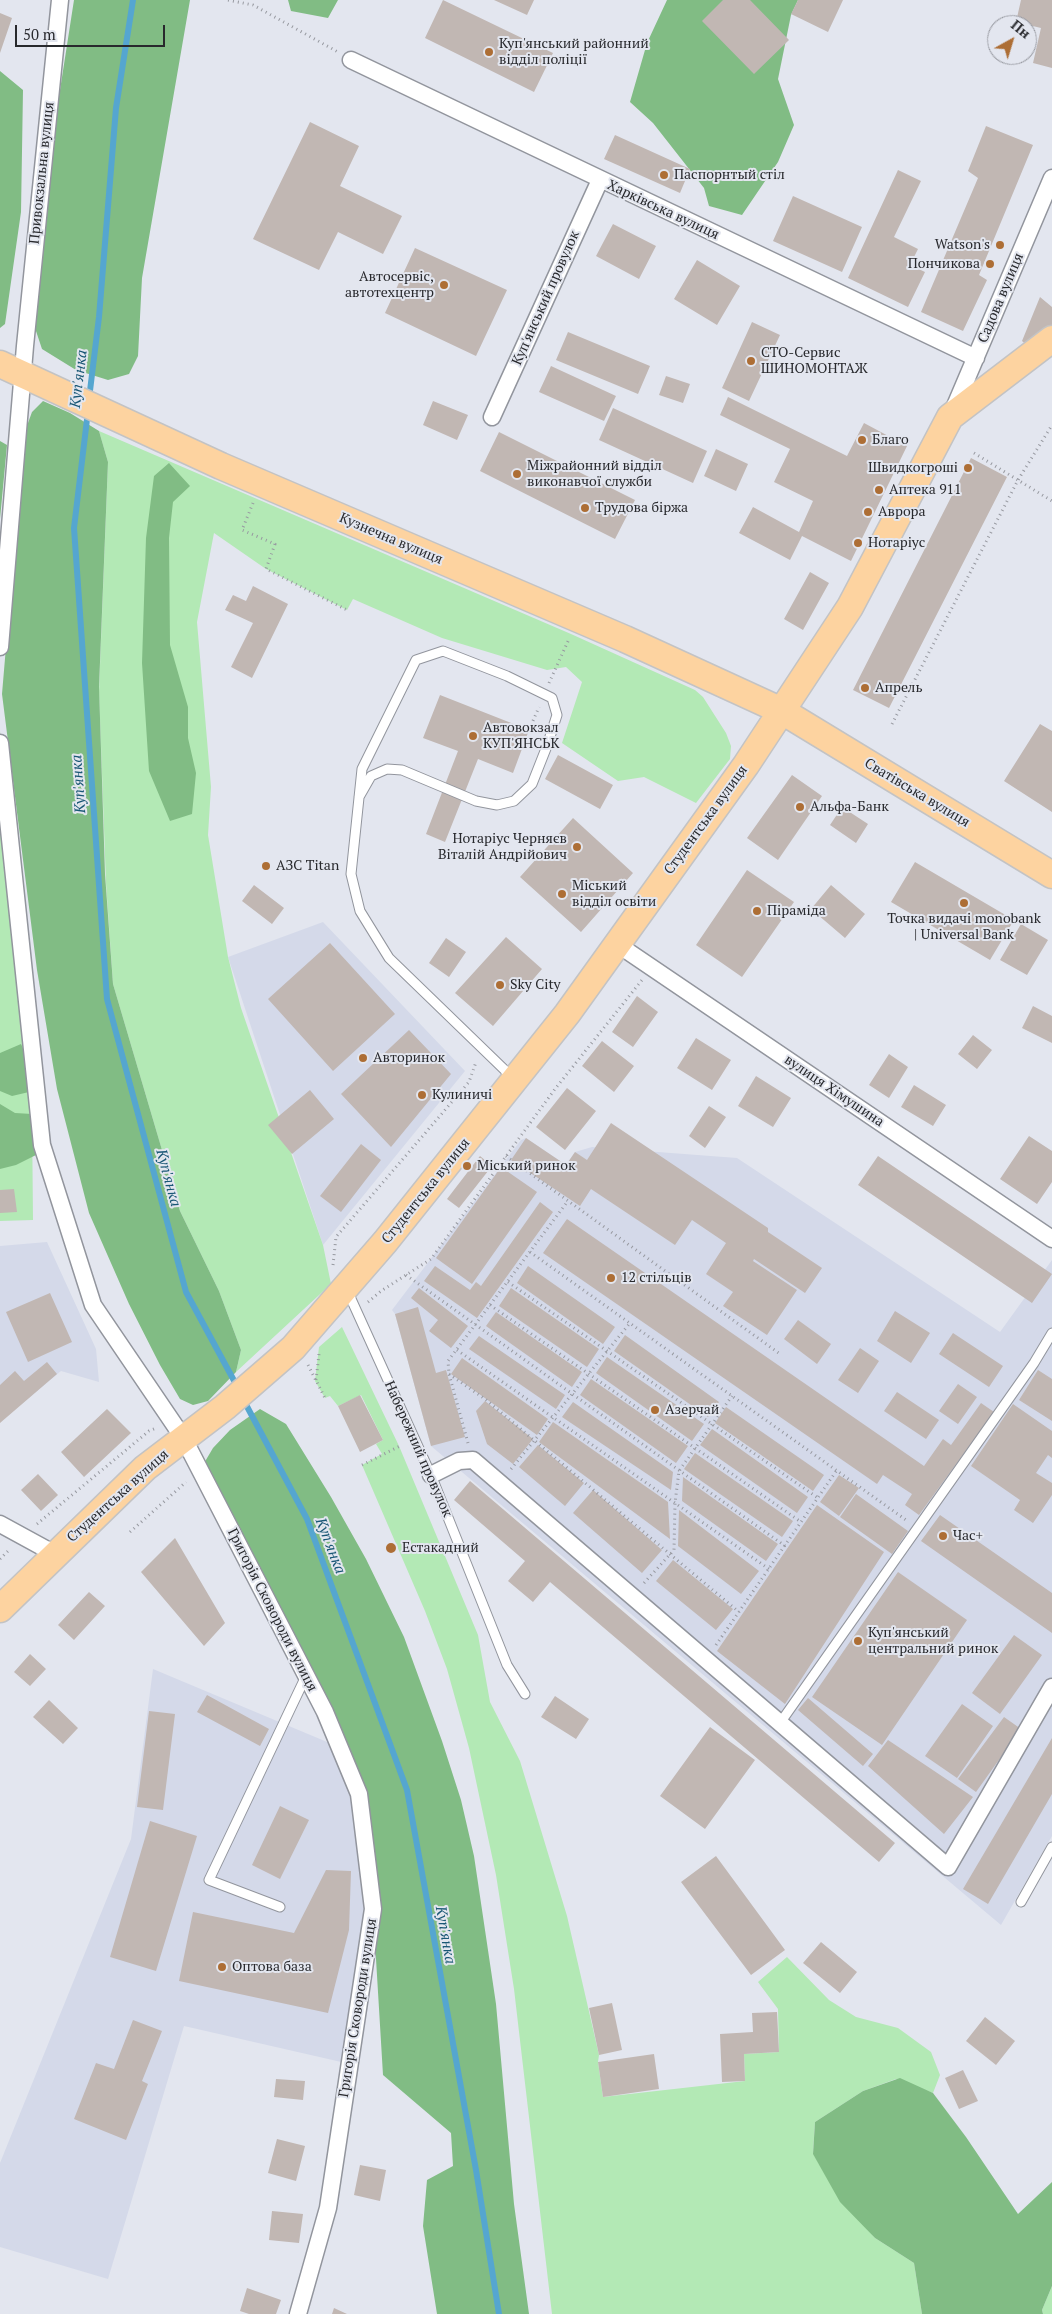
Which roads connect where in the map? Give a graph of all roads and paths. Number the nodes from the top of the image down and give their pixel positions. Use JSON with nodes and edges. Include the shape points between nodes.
{"nodes":[{"id":1,"x":60,"y":0,"type":"edge"},
{"id":2,"x":228,"y":0,"type":"edge"},
{"id":3,"x":352,"y":60,"type":"joint"},
{"id":4,"x":1052,"y":178,"type":"edge"},
{"id":5,"x":600,"y":180,"type":"junction"},
{"id":6,"x":1052,"y":339,"type":"edge"},
{"id":7,"x":976,"y":358,"type":"junction"},
{"id":8,"x":0,"y":364,"type":"edge"},
{"id":9,"x":492,"y":416,"type":"dead end"},
{"id":10,"x":950,"y":417,"type":"junction"},
{"id":11,"x":1052,"y":425,"type":"edge"},
{"id":12,"x":974,"y":453,"type":"dead end"},
{"id":13,"x":1018,"y":480,"type":"junction"},
{"id":14,"x":261,"y":483,"type":"junction"},
{"id":15,"x":1052,"y":500,"type":"edge"},
{"id":16,"x":347,"y":610,"type":"dead end"},
{"id":17,"x":0,"y":647,"type":"edge"},
{"id":18,"x":782,"y":711,"type":"junction"},
{"id":19,"x":892,"y":724,"type":"dead end"},
{"id":20,"x":0,"y":743,"type":"edge"},
{"id":21,"x":359,"y":797,"type":"junction"},
{"id":22,"x":1052,"y":876,"type":"edge"},
{"id":23,"x":617,"y":944,"type":"junction"},
{"id":24,"x":651,"y":968,"type":"junction"},
{"id":25,"x":482,"y":1048,"type":"junction"},
{"id":26,"x":514,"y":1080,"type":"junction"},
{"id":27,"x":506,"y":1156,"type":"junction"},
{"id":28,"x":568,"y":1201,"type":"junction"},
{"id":29,"x":1052,"y":1239,"type":"edge"},
{"id":30,"x":530,"y":1252,"type":"junction"},
{"id":31,"x":406,"y":1274,"type":"junction"},
{"id":32,"x":339,"y":1281,"type":"junction"},
{"id":33,"x":508,"y":1282,"type":"junction"},
{"id":34,"x":490,"y":1305,"type":"junction"},
{"id":35,"x":357,"y":1313,"type":"junction"},
{"id":36,"x":630,"y":1323,"type":"junction"},
{"id":37,"x":475,"y":1325,"type":"junction"},
{"id":38,"x":1052,"y":1333,"type":"edge"},
{"id":39,"x":457,"y":1350,"type":"junction"},
{"id":40,"x":607,"y":1351,"type":"junction"},
{"id":41,"x":312,"y":1354,"type":"dead end"},
{"id":42,"x":780,"y":1354,"type":"dead end"},
{"id":43,"x":305,"y":1361,"type":"dead end"},
{"id":44,"x":449,"y":1374,"type":"junction"},
{"id":45,"x":589,"y":1374,"type":"junction"},
{"id":46,"x":316,"y":1381,"type":"junction"},
{"id":47,"x":572,"y":1395,"type":"junction"},
{"id":48,"x":732,"y":1396,"type":"junction"},
{"id":49,"x":325,"y":1398,"type":"dead end"},
{"id":50,"x":554,"y":1418,"type":"junction"},
{"id":51,"x":712,"y":1424,"type":"junction"},
{"id":52,"x":414,"y":1438,"type":"junction"},
{"id":53,"x":184,"y":1439,"type":"junction"},
{"id":54,"x":535,"y":1440,"type":"junction"},
{"id":55,"x":695,"y":1448,"type":"junction"},
{"id":56,"x":473,"y":1460,"type":"junction"},
{"id":57,"x":362,"y":1465,"type":"dead end"},
{"id":58,"x":837,"y":1470,"type":"junction"},
{"id":59,"x":679,"y":1471,"type":"junction"},
{"id":60,"x":431,"y":1476,"type":"junction"},
{"id":61,"x":499,"y":1483,"type":"junction"},
{"id":62,"x":818,"y":1498,"type":"junction"},
{"id":63,"x":675,"y":1503,"type":"junction"},
{"id":64,"x":801,"y":1522,"type":"junction"},
{"id":65,"x":0,"y":1524,"type":"edge"},
{"id":66,"x":918,"y":1528,"type":"junction"},
{"id":67,"x":785,"y":1546,"type":"junction"},
{"id":68,"x":55,"y":1554,"type":"junction"},
{"id":69,"x":671,"y":1554,"type":"junction"},
{"id":70,"x":769,"y":1569,"type":"junction"},
{"id":71,"x":632,"y":1597,"type":"junction"},
{"id":72,"x":0,"y":1609,"type":"edge"},
{"id":73,"x":739,"y":1612,"type":"junction"},
{"id":74,"x":706,"y":1660,"type":"junction"},
{"id":75,"x":306,"y":1675,"type":"junction"},
{"id":76,"x":1052,"y":1687,"type":"edge"},
{"id":77,"x":525,"y":1694,"type":"dead end"},
{"id":78,"x":780,"y":1723,"type":"junction"},
{"id":79,"x":1052,"y":1847,"type":"edge"},
{"id":80,"x":1021,"y":1902,"type":"dead end"},
{"id":81,"x":280,"y":1907,"type":"dead end"},
{"id":82,"x":298,"y":2314,"type":"edge"}],
"edges":[{"from":1,"to":17,"type":"street","name":"Привокзальна вулиця","via":[[25,346]]},
{"from":2,"to":3,"type":"path","via":[[253,6]]},
{"from":3,"to":5,"type":"street","name":"Харківська вулиця"},
{"from":4,"to":7,"type":"street","name":"Садова вулиця"},
{"from":5,"to":7,"type":"street","name":"Харківська вулиця"},
{"from":5,"to":9,"type":"street","name":"Куп'янський провулок"},
{"from":6,"to":10,"type":"main road"},
{"from":7,"to":10,"type":"street","name":"Садова вулиця"},
{"from":8,"to":14,"type":"main road","name":"Кузнечна вулиця"},
{"from":10,"to":18,"type":"main road","name":"Студентська вулиця","via":[[850,607]]},
{"from":11,"to":13,"type":"path"},
{"from":12,"to":13,"type":"path"},
{"from":13,"to":15,"type":"path"},
{"from":13,"to":19,"type":"path"},
{"from":14,"to":16,"type":"path","via":[[242,530],[275,544],[266,569]]},
{"from":14,"to":18,"type":"main road","name":"Кузнечна вулиця","via":[[625,639]]},
{"from":18,"to":22,"type":"main road","name":"Сватівська вулиця"},
{"from":18,"to":23,"type":"main road","name":"Студентська вулиця"},
{"from":20,"to":53,"type":"street","name":"Григорія Сковороди вулиця","via":[[42,1145],[93,1305]]},
{"from":21,"to":21,"type":"lane","via":[[362,769],[416,660],[443,650],[552,698],[558,715],[547,746],[532,784],[514,802],[497,805],[476,801],[402,770],[386,769],[371,776]]},
{"from":21,"to":25,"type":"lane","via":[[351,874],[360,911],[389,958]]},
{"from":23,"to":24,"type":"street","name":"вулиця Хімушина"},
{"from":23,"to":26,"type":"main road","name":"Студентська вулиця"},
{"from":24,"to":27,"type":"path"},
{"from":24,"to":29,"type":"street","name":"вулиця Хімушина"},
{"from":25,"to":26,"type":"lane"},
{"from":25,"to":32,"type":"path","via":[[469,1082],[336,1237]]},
{"from":26,"to":32,"type":"main road","name":"Студентська вулиця","via":[[385,1242]]},
{"from":27,"to":28,"type":"path"},
{"from":27,"to":31,"type":"path","via":[[431,1259]]},
{"from":28,"to":30,"type":"path"},
{"from":28,"to":42,"type":"path"},
{"from":30,"to":33,"type":"path"},
{"from":30,"to":36,"type":"path"},
{"from":31,"to":35,"type":"path"},
{"from":31,"to":37,"type":"path"},
{"from":32,"to":35,"type":"lane","name":"Набережний провулок"},
{"from":32,"to":53,"type":"main road","name":"Студентська вулиця","via":[[292,1348]]},
{"from":33,"to":34,"type":"path"},
{"from":33,"to":40,"type":"path"},
{"from":34,"to":37,"type":"path"},
{"from":34,"to":45,"type":"path"},
{"from":35,"to":52,"type":"lane","name":"Набережний провулок"},
{"from":36,"to":40,"type":"path"},
{"from":36,"to":48,"type":"path"},
{"from":37,"to":39,"type":"path"},
{"from":37,"to":47,"type":"path"},
{"from":38,"to":66,"type":"lane"},
{"from":39,"to":44,"type":"path","via":[[448,1361]]},
{"from":39,"to":50,"type":"path"},
{"from":40,"to":45,"type":"path"},
{"from":40,"to":51,"type":"path"},
{"from":41,"to":46,"type":"path","via":[[319,1347]]},
{"from":43,"to":46,"type":"path"},
{"from":44,"to":54,"type":"path"},
{"from":44,"to":56,"type":"path"},
{"from":45,"to":47,"type":"path"},
{"from":45,"to":55,"type":"path"},
{"from":46,"to":49,"type":"path"},
{"from":47,"to":50,"type":"path"},
{"from":47,"to":59,"type":"path"},
{"from":48,"to":51,"type":"path"},
{"from":48,"to":58,"type":"path"},
{"from":50,"to":54,"type":"path"},
{"from":50,"to":63,"type":"path"},
{"from":51,"to":55,"type":"path"},
{"from":51,"to":62,"type":"path"},
{"from":52,"to":57,"type":"path"},
{"from":52,"to":60,"type":"lane","name":"Набережний провулок"},
{"from":53,"to":68,"type":"main road","name":"Студентська вулиця","via":[[145,1468]]},
{"from":53,"to":75,"type":"street","name":"Григорія Сковороди вулиця"},
{"from":54,"to":61,"type":"path"},
{"from":54,"to":69,"type":"path"},
{"from":55,"to":59,"type":"path"},
{"from":55,"to":64,"type":"path"},
{"from":56,"to":60,"type":"street","via":[[459,1461]]},
{"from":56,"to":61,"type":"street"},
{"from":58,"to":62,"type":"path"},
{"from":58,"to":66,"type":"path"},
{"from":59,"to":63,"type":"path"},
{"from":59,"to":67,"type":"path"},
{"from":60,"to":77,"type":"lane","name":"Набережний провулок","via":[[507,1665]]},
{"from":61,"to":71,"type":"street"},
{"from":62,"to":64,"type":"path"},
{"from":63,"to":69,"type":"path","via":[[674,1550]]},
{"from":63,"to":70,"type":"path"},
{"from":64,"to":67,"type":"path"},
{"from":65,"to":68,"type":"street"},
{"from":66,"to":78,"type":"lane"},
{"from":67,"to":70,"type":"path"},
{"from":68,"to":72,"type":"main road","name":"Студентська вулиця"},
{"from":69,"to":71,"type":"path"},
{"from":69,"to":73,"type":"path"},
{"from":70,"to":73,"type":"path"},
{"from":71,"to":74,"type":"street"},
{"from":73,"to":74,"type":"path"},
{"from":74,"to":78,"type":"street"},
{"from":75,"to":81,"type":"lane","via":[[209,1880]]},
{"from":75,"to":82,"type":"street","name":"Григорія Сковороди вулиця","via":[[359,1794],[373,1909],[328,2208]]},
{"from":76,"to":78,"type":"street","via":[[948,1866]]},
{"from":79,"to":80,"type":"lane"}]}
